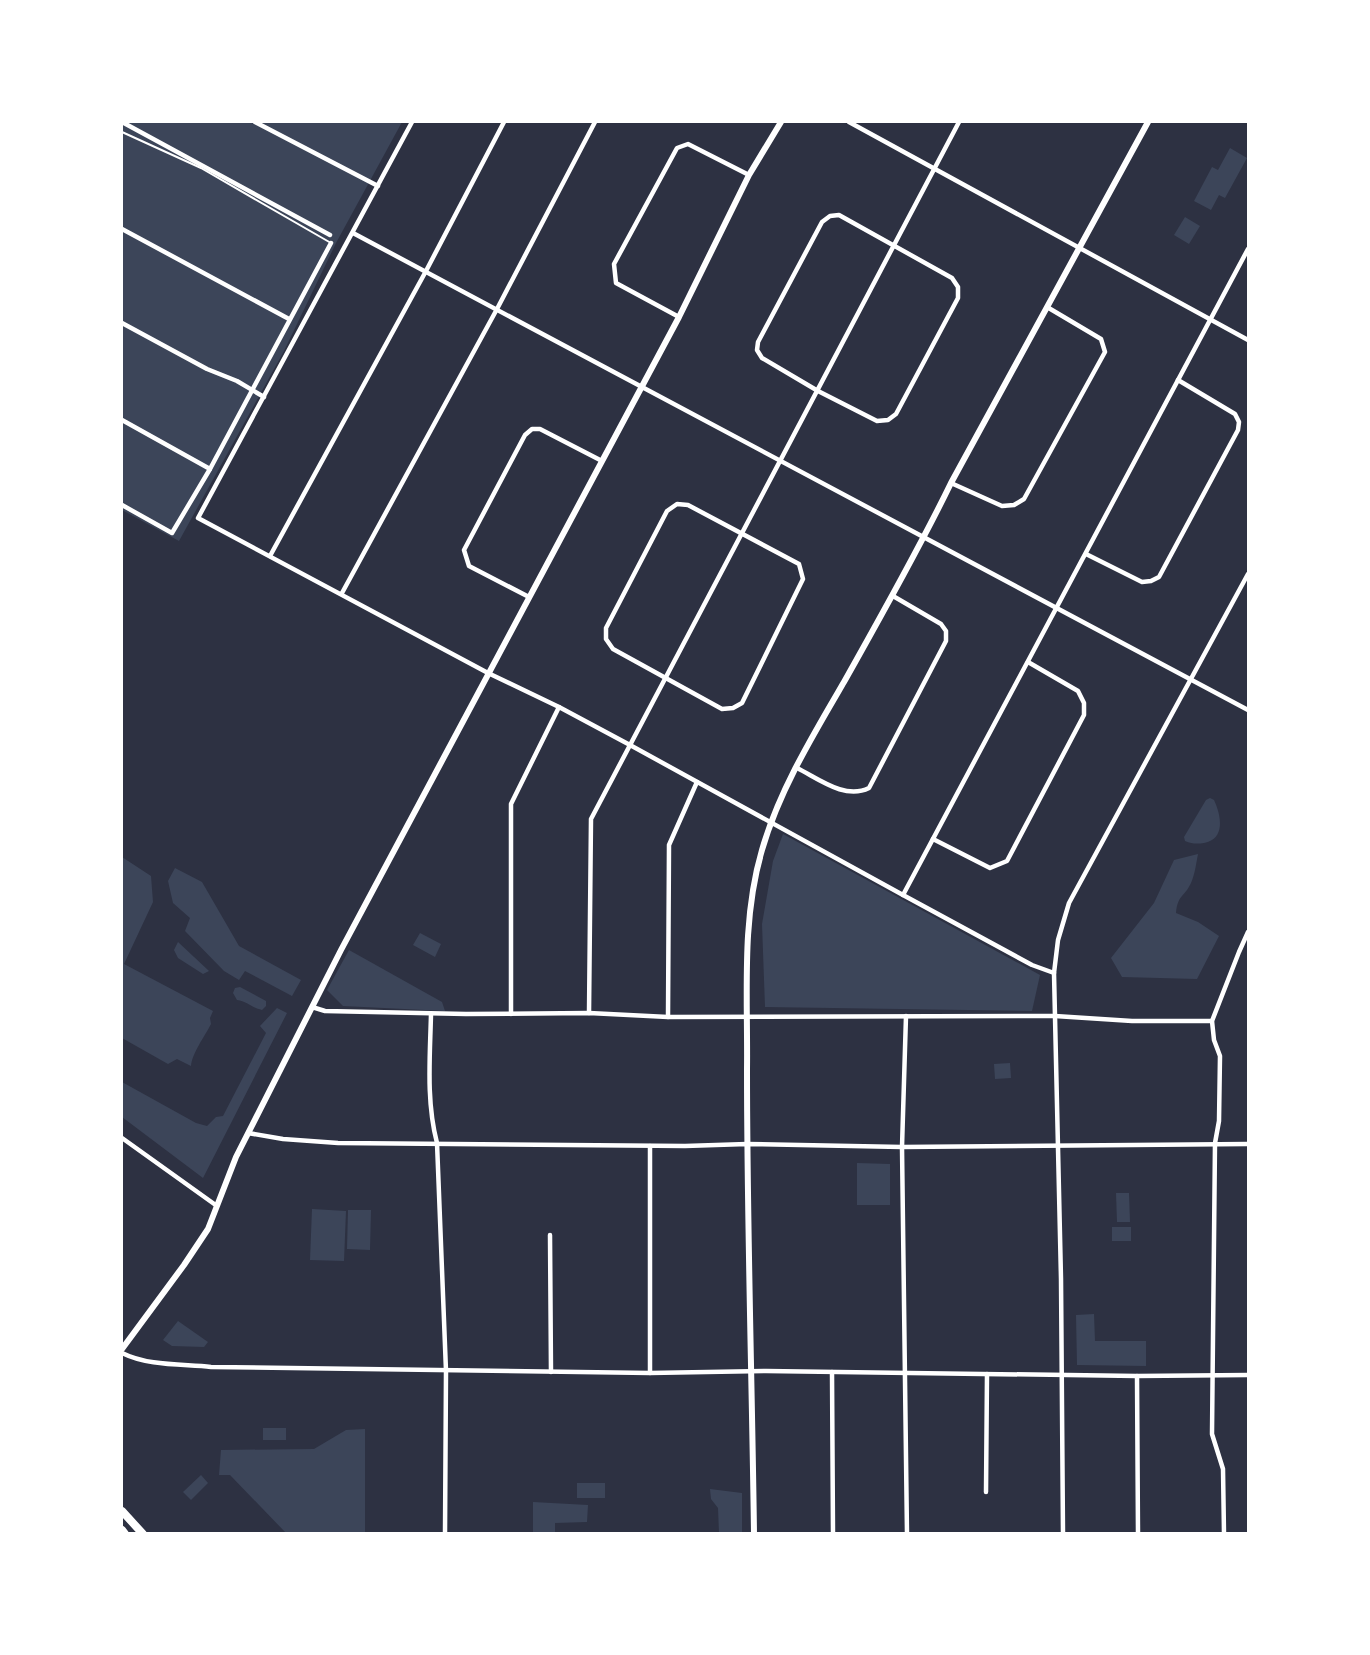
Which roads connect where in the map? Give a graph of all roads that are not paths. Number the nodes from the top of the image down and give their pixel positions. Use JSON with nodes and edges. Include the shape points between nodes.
{"nodes":[{"id":1,"x":122,"y":122,"type":"edge"},
{"id":2,"x":255,"y":122,"type":"edge"},
{"id":3,"x":412,"y":122,"type":"edge"},
{"id":4,"x":504,"y":122,"type":"edge"},
{"id":5,"x":595,"y":122,"type":"edge"},
{"id":6,"x":781,"y":122,"type":"edge"},
{"id":7,"x":849,"y":122,"type":"edge"},
{"id":8,"x":959,"y":122,"type":"edge"},
{"id":9,"x":1148,"y":122,"type":"edge"},
{"id":10,"x":122,"y":132,"type":"edge"},
{"id":11,"x":934,"y":169,"type":"junction"},
{"id":12,"x":749,"y":175,"type":"junction"},
{"id":13,"x":378,"y":186,"type":"junction"},
{"id":14,"x":122,"y":229,"type":"edge"},
{"id":15,"x":353,"y":233,"type":"junction"},
{"id":16,"x":330,"y":235,"type":"dead end"},
{"id":17,"x":331,"y":243,"type":"joint"},
{"id":18,"x":894,"y":244,"type":"junction"},
{"id":19,"x":1080,"y":248,"type":"junction"},
{"id":20,"x":1248,"y":249,"type":"edge"},
{"id":21,"x":426,"y":271,"type":"junction"},
{"id":22,"x":1047,"y":307,"type":"junction"},
{"id":23,"x":497,"y":309,"type":"junction"},
{"id":24,"x":679,"y":317,"type":"junction"},
{"id":25,"x":290,"y":319,"type":"junction"},
{"id":26,"x":1211,"y":320,"type":"junction"},
{"id":27,"x":122,"y":323,"type":"edge"},
{"id":28,"x":1248,"y":340,"type":"edge"},
{"id":29,"x":1178,"y":380,"type":"junction"},
{"id":30,"x":641,"y":388,"type":"junction"},
{"id":31,"x":252,"y":390,"type":"junction"},
{"id":32,"x":818,"y":391,"type":"junction"},
{"id":33,"x":264,"y":397,"type":"junction"},
{"id":34,"x":122,"y":420,"type":"edge"},
{"id":35,"x":780,"y":459,"type":"junction"},
{"id":36,"x":602,"y":461,"type":"junction"},
{"id":37,"x":210,"y":469,"type":"junction"},
{"id":38,"x":951,"y":483,"type":"junction"},
{"id":39,"x":122,"y":505,"type":"edge"},
{"id":40,"x":741,"y":533,"type":"junction"},
{"id":41,"x":924,"y":538,"type":"junction"},
{"id":42,"x":1086,"y":554,"type":"junction"},
{"id":43,"x":270,"y":556,"type":"junction"},
{"id":44,"x":1248,"y":574,"type":"edge"},
{"id":45,"x":342,"y":593,"type":"junction"},
{"id":46,"x":893,"y":596,"type":"junction"},
{"id":47,"x":529,"y":597,"type":"junction"},
{"id":48,"x":1057,"y":607,"type":"junction"},
{"id":49,"x":1028,"y":662,"type":"junction"},
{"id":50,"x":488,"y":673,"type":"junction"},
{"id":51,"x":1191,"y":678,"type":"junction"},
{"id":52,"x":665,"y":679,"type":"junction"},
{"id":53,"x":559,"y":707,"type":"junction"},
{"id":54,"x":1248,"y":710,"type":"edge"},
{"id":55,"x":630,"y":745,"type":"junction"},
{"id":56,"x":797,"y":768,"type":"junction"},
{"id":57,"x":697,"y":782,"type":"junction"},
{"id":58,"x":771,"y":823,"type":"junction"},
{"id":59,"x":933,"y":839,"type":"junction"},
{"id":60,"x":903,"y":895,"type":"junction"},
{"id":61,"x":1248,"y":932,"type":"edge"},
{"id":62,"x":1054,"y":973,"type":"junction"},
{"id":63,"x":312,"y":1007,"type":"junction"},
{"id":64,"x":589,"y":1013,"type":"junction"},
{"id":65,"x":431,"y":1014,"type":"junction"},
{"id":66,"x":511,"y":1014,"type":"junction"},
{"id":67,"x":906,"y":1016,"type":"junction"},
{"id":68,"x":1055,"y":1016,"type":"junction"},
{"id":69,"x":668,"y":1017,"type":"junction"},
{"id":70,"x":748,"y":1017,"type":"junction"},
{"id":71,"x":1212,"y":1021,"type":"junction"},
{"id":72,"x":248,"y":1132,"type":"junction"},
{"id":73,"x":122,"y":1138,"type":"edge"},
{"id":74,"x":437,"y":1143,"type":"junction"},
{"id":75,"x":1215,"y":1143,"type":"junction"},
{"id":76,"x":747,"y":1144,"type":"junction"},
{"id":77,"x":1248,"y":1144,"type":"edge"},
{"id":78,"x":1058,"y":1145,"type":"junction"},
{"id":79,"x":650,"y":1146,"type":"junction"},
{"id":80,"x":902,"y":1147,"type":"junction"},
{"id":81,"x":217,"y":1206,"type":"junction"},
{"id":82,"x":550,"y":1235,"type":"dead end"},
{"id":83,"x":122,"y":1351,"type":"edge"},
{"id":84,"x":446,"y":1371,"type":"junction"},
{"id":85,"x":551,"y":1371,"type":"junction"},
{"id":86,"x":751,"y":1372,"type":"junction"},
{"id":87,"x":832,"y":1372,"type":"junction"},
{"id":88,"x":904,"y":1372,"type":"junction"},
{"id":89,"x":650,"y":1373,"type":"junction"},
{"id":90,"x":987,"y":1374,"type":"junction"},
{"id":91,"x":1061,"y":1375,"type":"junction"},
{"id":92,"x":1248,"y":1375,"type":"edge"},
{"id":93,"x":1137,"y":1376,"type":"junction"},
{"id":94,"x":1213,"y":1377,"type":"junction"},
{"id":95,"x":986,"y":1492,"type":"dead end"},
{"id":96,"x":122,"y":1511,"type":"edge"},
{"id":97,"x":143,"y":1533,"type":"edge"},
{"id":98,"x":445,"y":1533,"type":"edge"},
{"id":99,"x":754,"y":1533,"type":"edge"},
{"id":100,"x":833,"y":1533,"type":"edge"},
{"id":101,"x":907,"y":1533,"type":"edge"},
{"id":102,"x":1063,"y":1533,"type":"edge"},
{"id":103,"x":1138,"y":1533,"type":"edge"},
{"id":104,"x":1224,"y":1533,"type":"edge"}],
"edges":[{"from":1,"to":16,"type":"street"},
{"from":2,"to":13,"type":"street"},
{"from":3,"to":13,"type":"street"},
{"from":4,"to":21,"type":"street"},
{"from":5,"to":23,"type":"street"},
{"from":6,"to":12,"type":"street"},
{"from":7,"to":11,"type":"street"},
{"from":8,"to":11,"type":"street"},
{"from":9,"to":19,"type":"street"},
{"from":10,"to":17,"type":"lane","via":[[201,168]]},
{"from":11,"to":18,"type":"street"},
{"from":11,"to":19,"type":"street"},
{"from":12,"to":24,"type":"street"},
{"from":12,"to":24,"type":"street","via":[[688,144],[677,148],[614,264],[616,283]]},
{"from":13,"to":15,"type":"street"},
{"from":14,"to":25,"type":"street"},
{"from":15,"to":21,"type":"street"},
{"from":15,"to":33,"type":"street"},
{"from":17,"to":25,"type":"street"},
{"from":18,"to":32,"type":"street"},
{"from":18,"to":32,"type":"street","via":[[840,214],[830,216],[822,222],[758,342],[762,358]]},
{"from":18,"to":32,"type":"street","via":[[952,278],[958,287],[958,298],[896,414],[888,420],[877,421]]},
{"from":19,"to":22,"type":"street"},
{"from":19,"to":26,"type":"street"},
{"from":20,"to":26,"type":"street"},
{"from":21,"to":23,"type":"street"},
{"from":21,"to":43,"type":"street"},
{"from":22,"to":38,"type":"street"},
{"from":22,"to":38,"type":"street","via":[[1101,339],[1105,352],[1024,500],[1002,506]]},
{"from":23,"to":30,"type":"street"},
{"from":23,"to":45,"type":"street"},
{"from":24,"to":30,"type":"street"},
{"from":25,"to":31,"type":"street"},
{"from":26,"to":28,"type":"street"},
{"from":26,"to":29,"type":"street"},
{"from":27,"to":31,"type":"street"},
{"from":29,"to":42,"type":"street"},
{"from":29,"to":42,"type":"street","via":[[1235,414],[1238,430],[1159,577],[1142,582]]},
{"from":30,"to":35,"type":"street"},
{"from":30,"to":36,"type":"street"},
{"from":31,"to":33,"type":"street"},
{"from":31,"to":37,"type":"street"},
{"from":32,"to":35,"type":"street"},
{"from":33,"to":43,"type":"street","via":[[198,518]]},
{"from":34,"to":37,"type":"street"},
{"from":35,"to":40,"type":"street"},
{"from":35,"to":41,"type":"street"},
{"from":36,"to":47,"type":"street"},
{"from":36,"to":47,"type":"street","via":[[540,429],[525,435],[464,550],[469,566]]},
{"from":37,"to":39,"type":"street","via":[[172,533]]},
{"from":38,"to":41,"type":"street"},
{"from":40,"to":52,"type":"street"},
{"from":40,"to":52,"type":"street","via":[[688,505],[676,504],[667,511],[606,628],[606,639],[613,649]]},
{"from":40,"to":52,"type":"street","via":[[799,564],[803,579],[752,684],[742,703],[722,710]]},
{"from":41,"to":46,"type":"street"},
{"from":41,"to":48,"type":"street"},
{"from":42,"to":48,"type":"street"},
{"from":43,"to":45,"type":"street"},
{"from":44,"to":51,"type":"street"},
{"from":45,"to":50,"type":"street"},
{"from":46,"to":56,"type":"street"},
{"from":46,"to":56,"type":"street","via":[[941,624],[946,641],[869,788],[859,793],[847,792]]},
{"from":47,"to":50,"type":"street"},
{"from":48,"to":49,"type":"street"},
{"from":48,"to":51,"type":"street"},
{"from":49,"to":59,"type":"street"},
{"from":49,"to":59,"type":"street","via":[[1078,691],[1084,715],[1007,861],[990,868]]},
{"from":50,"to":53,"type":"street"},
{"from":50,"to":63,"type":"street"},
{"from":51,"to":54,"type":"street"},
{"from":51,"to":62,"type":"street","via":[[1069,903],[1058,940]]},
{"from":52,"to":55,"type":"street"},
{"from":53,"to":55,"type":"street"},
{"from":53,"to":66,"type":"street","via":[[511,804]]},
{"from":55,"to":57,"type":"street"},
{"from":55,"to":64,"type":"street","via":[[591,819]]},
{"from":56,"to":58,"type":"street"},
{"from":57,"to":58,"type":"street"},
{"from":57,"to":69,"type":"street","via":[[669,845]]},
{"from":58,"to":60,"type":"street"},
{"from":58,"to":70,"type":"street","via":[[752,893]]},
{"from":59,"to":60,"type":"street"},
{"from":60,"to":62,"type":"street"},
{"from":61,"to":71,"type":"street"},
{"from":62,"to":68,"type":"street"},
{"from":63,"to":65,"type":"street","via":[[325,1011]]},
{"from":63,"to":72,"type":"street"},
{"from":64,"to":66,"type":"street"},
{"from":64,"to":69,"type":"street"},
{"from":65,"to":66,"type":"street"},
{"from":65,"to":74,"type":"street","via":[[431,1121]]},
{"from":67,"to":68,"type":"street"},
{"from":67,"to":70,"type":"street"},
{"from":67,"to":80,"type":"street"},
{"from":68,"to":71,"type":"street"},
{"from":68,"to":78,"type":"street"},
{"from":69,"to":70,"type":"street"},
{"from":70,"to":76,"type":"street"},
{"from":71,"to":75,"type":"street","via":[[1220,1056]]},
{"from":72,"to":74,"type":"street","via":[[308,1142]]},
{"from":72,"to":81,"type":"street"},
{"from":73,"to":81,"type":"street"},
{"from":74,"to":79,"type":"street"},
{"from":74,"to":84,"type":"street"},
{"from":75,"to":77,"type":"street"},
{"from":75,"to":78,"type":"street"},
{"from":75,"to":94,"type":"street"},
{"from":76,"to":79,"type":"street"},
{"from":76,"to":80,"type":"street"},
{"from":76,"to":86,"type":"street"},
{"from":78,"to":80,"type":"street"},
{"from":78,"to":91,"type":"street"},
{"from":79,"to":89,"type":"street"},
{"from":80,"to":88,"type":"street"},
{"from":81,"to":83,"type":"street","via":[[200,1242]]},
{"from":82,"to":85,"type":"street"},
{"from":83,"to":84,"type":"street","via":[[147,1361],[211,1367]]},
{"from":84,"to":85,"type":"street"},
{"from":84,"to":98,"type":"street"},
{"from":85,"to":89,"type":"street"},
{"from":86,"to":87,"type":"street"},
{"from":86,"to":89,"type":"street"},
{"from":86,"to":99,"type":"street"},
{"from":87,"to":88,"type":"street"},
{"from":87,"to":100,"type":"street"},
{"from":88,"to":90,"type":"street"},
{"from":88,"to":101,"type":"street"},
{"from":90,"to":91,"type":"street"},
{"from":90,"to":95,"type":"street"},
{"from":91,"to":93,"type":"street"},
{"from":91,"to":102,"type":"street"},
{"from":92,"to":94,"type":"street"},
{"from":93,"to":94,"type":"street"},
{"from":93,"to":103,"type":"street"},
{"from":94,"to":104,"type":"street","via":[[1212,1434],[1223,1469]]},
{"from":96,"to":97,"type":"main road"}]}
